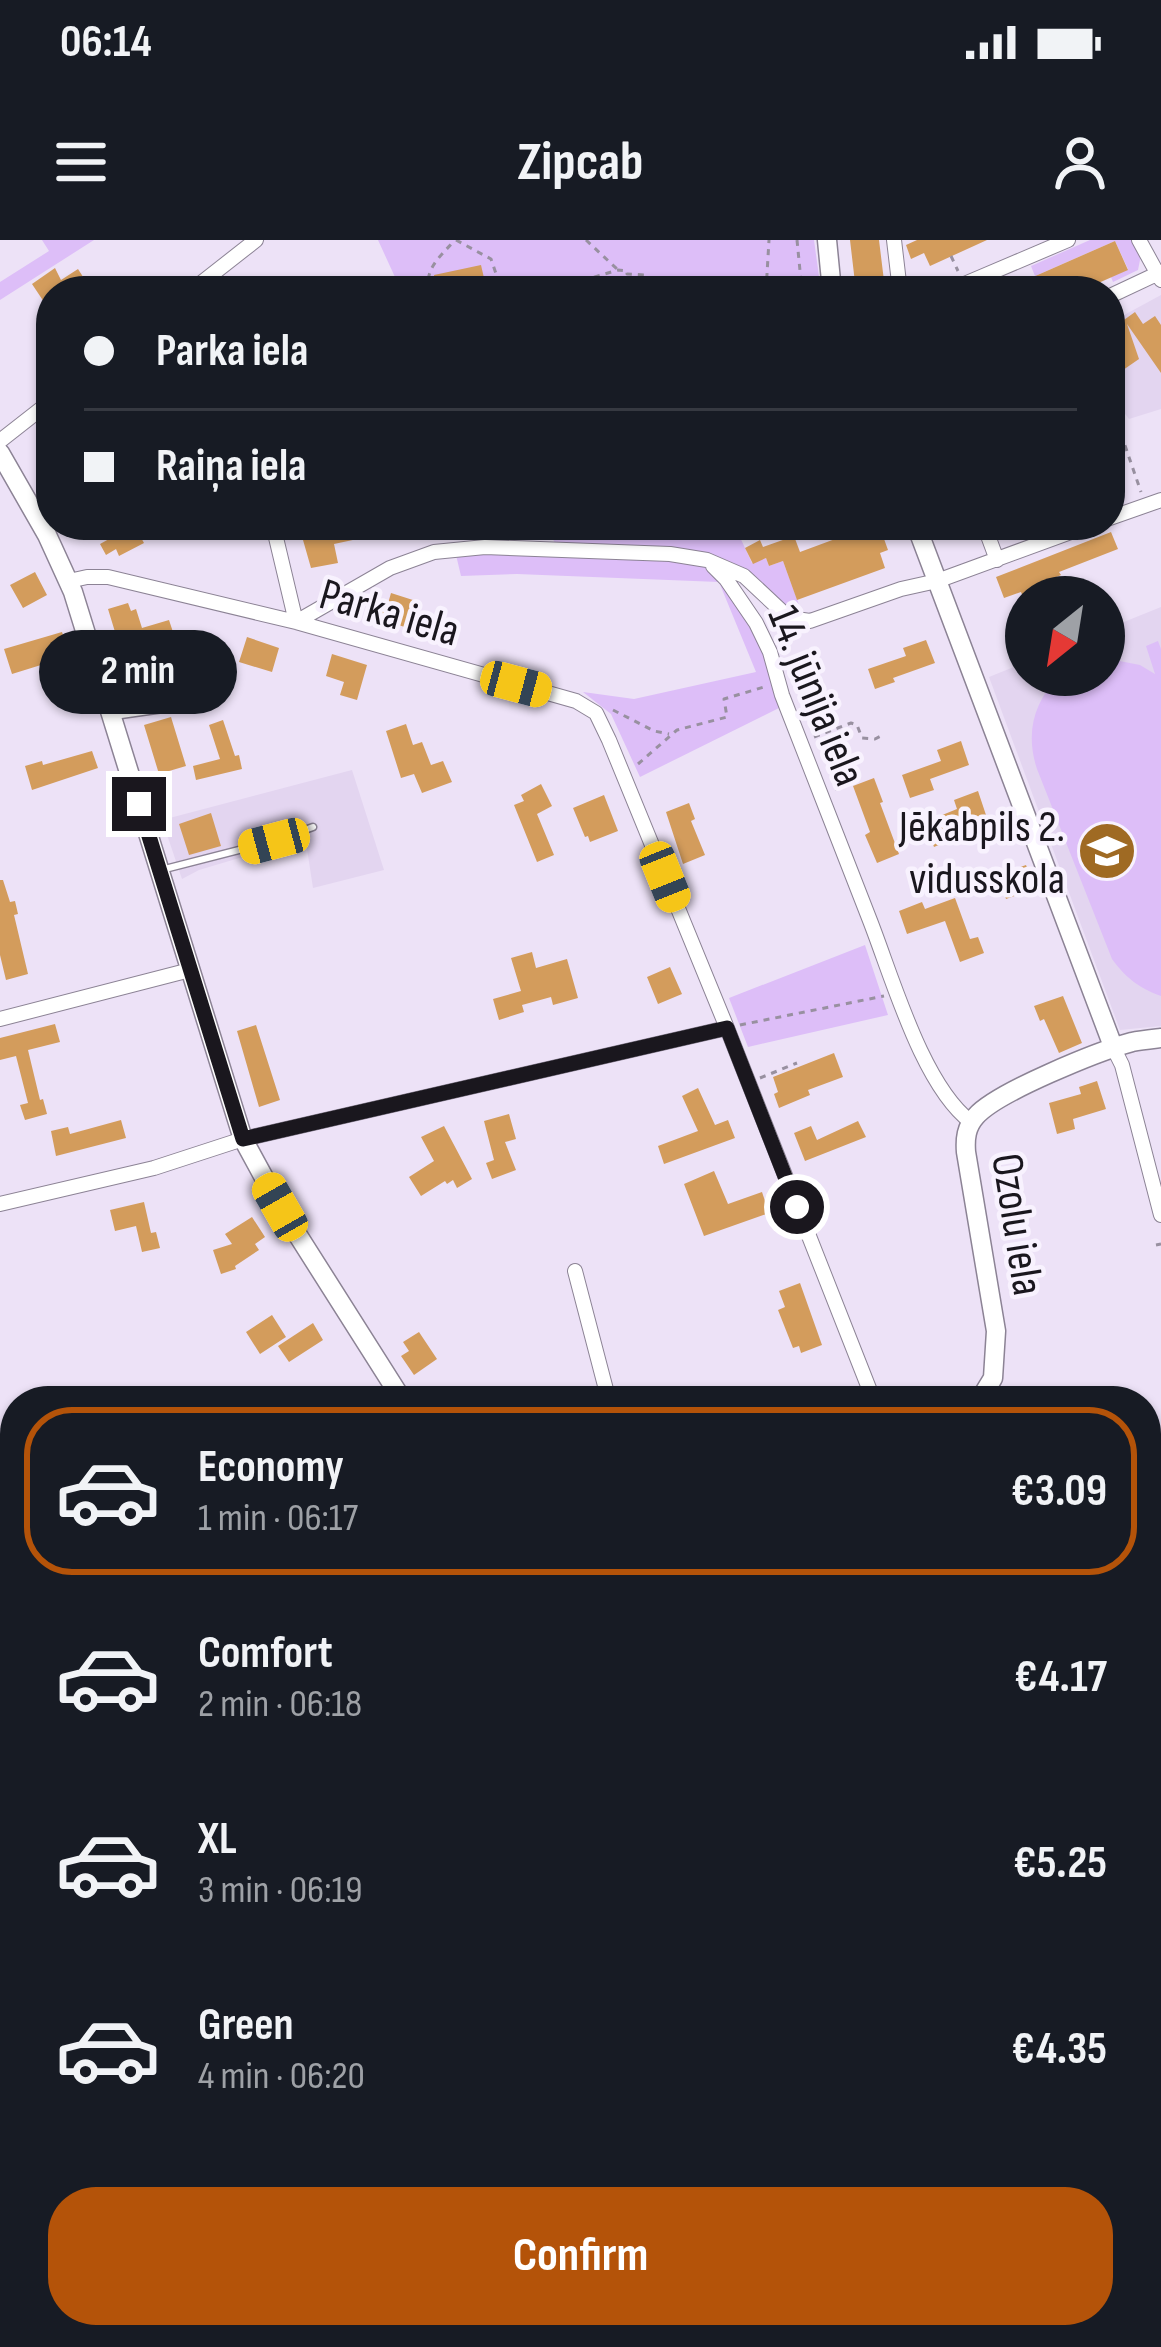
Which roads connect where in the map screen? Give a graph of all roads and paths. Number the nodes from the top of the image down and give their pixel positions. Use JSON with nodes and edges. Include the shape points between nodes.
{"nodes":[{"id":1,"x":256,"y":240,"type":"edge"},
{"id":2,"x":455,"y":240,"type":"edge"},
{"id":3,"x":586,"y":240,"type":"edge"},
{"id":4,"x":769,"y":240,"type":"edge"},
{"id":5,"x":796,"y":240,"type":"edge"},
{"id":6,"x":827,"y":240,"type":"edge"},
{"id":7,"x":894,"y":240,"type":"edge"},
{"id":8,"x":1068,"y":240,"type":"edge"},
{"id":9,"x":1139,"y":240,"type":"edge"},
{"id":10,"x":951,"y":256,"type":"dead end"},
{"id":11,"x":618,"y":270,"type":"junction"},
{"id":12,"x":959,"y":273,"type":"dead end"},
{"id":13,"x":221,"y":276,"type":"edge"},
{"id":14,"x":428,"y":276,"type":"edge"},
{"id":15,"x":496,"y":276,"type":"edge"},
{"id":16,"x":598,"y":276,"type":"edge"},
{"id":17,"x":646,"y":276,"type":"edge"},
{"id":18,"x":767,"y":276,"type":"edge"},
{"id":19,"x":800,"y":276,"type":"edge"},
{"id":20,"x":831,"y":276,"type":"edge"},
{"id":21,"x":898,"y":276,"type":"edge"},
{"id":22,"x":983,"y":276,"type":"edge"},
{"id":23,"x":1160,"y":276,"type":"edge"},
{"id":24,"x":1125,"y":290,"type":"edge"},
{"id":25,"x":36,"y":413,"type":"edge"},
{"id":26,"x":0,"y":441,"type":"edge"},
{"id":27,"x":1125,"y":448,"type":"edge"},
{"id":28,"x":0,"y":453,"type":"edge"},
{"id":29,"x":1141,"y":494,"type":"dead end"},
{"id":30,"x":1161,"y":500,"type":"edge"},
{"id":31,"x":1125,"y":513,"type":"edge"},
{"id":32,"x":36,"y":516,"type":"edge"},
{"id":33,"x":49,"y":540,"type":"edge"},
{"id":34,"x":277,"y":540,"type":"edge"},
{"id":35,"x":922,"y":540,"type":"edge"},
{"id":36,"x":989,"y":540,"type":"edge"},
{"id":37,"x":1050,"y":540,"type":"edge"},
{"id":38,"x":707,"y":560,"type":"junction"},
{"id":39,"x":997,"y":560,"type":"junction"},
{"id":40,"x":69,"y":581,"type":"junction"},
{"id":41,"x":937,"y":581,"type":"junction"},
{"id":42,"x":296,"y":622,"type":"junction"},
{"id":43,"x":764,"y":687,"type":"dead end"},
{"id":44,"x":170,"y":708,"type":"dead end"},
{"id":45,"x":613,"y":710,"type":"dead end"},
{"id":46,"x":112,"y":716,"type":"junction"},
{"id":47,"x":671,"y":734,"type":"junction"},
{"id":48,"x":883,"y":735,"type":"dead end"},
{"id":49,"x":800,"y":742,"type":"junction"},
{"id":50,"x":623,"y":776,"type":"junction"},
{"id":51,"x":856,"y":781,"type":"dead end"},
{"id":52,"x":821,"y":795,"type":"junction"},
{"id":53,"x":313,"y":826,"type":"dead end"},
{"id":54,"x":159,"y":871,"type":"junction"},
{"id":55,"x":190,"y":970,"type":"junction"},
{"id":56,"x":898,"y":993,"type":"junction"},
{"id":57,"x":0,"y":1019,"type":"edge"},
{"id":58,"x":727,"y":1028,"type":"junction"},
{"id":59,"x":1161,"y":1039,"type":"edge"},
{"id":60,"x":1114,"y":1049,"type":"junction"},
{"id":61,"x":797,"y":1063,"type":"dead end"},
{"id":62,"x":748,"y":1083,"type":"junction"},
{"id":63,"x":971,"y":1122,"type":"junction"},
{"id":64,"x":243,"y":1139,"type":"junction"},
{"id":65,"x":0,"y":1204,"type":"edge"},
{"id":66,"x":1161,"y":1215,"type":"edge"},
{"id":67,"x":575,"y":1271,"type":"dead end"},
{"id":68,"x":393,"y":1386,"type":"edge"},
{"id":69,"x":605,"y":1386,"type":"edge"},
{"id":70,"x":868,"y":1386,"type":"edge"},
{"id":71,"x":988,"y":1386,"type":"edge"}],
"edges":[{"from":1,"to":13,"type":"street"},
{"from":2,"to":14,"type":"path"},
{"from":2,"to":15,"type":"path","via":[[490,259]]},
{"from":3,"to":11,"type":"path"},
{"from":4,"to":18,"type":"path"},
{"from":5,"to":19,"type":"path"},
{"from":6,"to":20,"type":"street"},
{"from":7,"to":21,"type":"street"},
{"from":8,"to":22,"type":"street"},
{"from":9,"to":23,"type":"street"},
{"from":10,"to":12,"type":"path"},
{"from":11,"to":16,"type":"path"},
{"from":11,"to":17,"type":"path"},
{"from":23,"to":24,"type":"street"},
{"from":25,"to":26,"type":"street"},
{"from":27,"to":29,"type":"path"},
{"from":28,"to":32,"type":"street"},
{"from":30,"to":31,"type":"street"},
{"from":33,"to":40,"type":"street"},
{"from":34,"to":42,"type":"street"},
{"from":35,"to":41,"type":"street"},
{"from":36,"to":39,"type":"street"},
{"from":37,"to":39,"type":"street"},
{"from":38,"to":41,"type":"street","via":[[744,576],[802,622]]},
{"from":38,"to":42,"type":"street","via":[[448,550],[390,568]]},
{"from":38,"to":49,"type":"street","name":"14. jūnija iela","via":[[765,640]]},
{"from":39,"to":41,"type":"street"},
{"from":40,"to":42,"type":"street","name":"Parka iela","via":[[109,577]]},
{"from":40,"to":46,"type":"street"},
{"from":41,"to":60,"type":"street"},
{"from":42,"to":50,"type":"street","name":"Parka iela","via":[[588,706]]},
{"from":43,"to":47,"type":"path","via":[[724,699],[727,717]]},
{"from":44,"to":46,"type":"lane"},
{"from":45,"to":47,"type":"path"},
{"from":46,"to":54,"type":"street"},
{"from":47,"to":50,"type":"path"},
{"from":48,"to":49,"type":"path","via":[[862,738],[850,723]]},
{"from":49,"to":52,"type":"street","name":"14. jūnija iela"},
{"from":50,"to":58,"type":"street","name":"Parka iela"},
{"from":51,"to":52,"type":"path"},
{"from":52,"to":56,"type":"street","name":"14. jūnija iela"},
{"from":53,"to":54,"type":"lane"},
{"from":54,"to":55,"type":"street"},
{"from":55,"to":57,"type":"street"},
{"from":55,"to":64,"type":"street"},
{"from":56,"to":58,"type":"path"},
{"from":56,"to":63,"type":"street","name":"14. jūnija iela","via":[[936,1079]]},
{"from":58,"to":62,"type":"street","name":"Parka iela"},
{"from":58,"to":64,"type":"street"},
{"from":59,"to":60,"type":"street","name":"Ozolu iela"},
{"from":60,"to":63,"type":"street","name":"Ozolu iela","via":[[1037,1079]]},
{"from":60,"to":66,"type":"street"},
{"from":61,"to":62,"type":"path"},
{"from":62,"to":70,"type":"street","name":"Parka iela"},
{"from":63,"to":71,"type":"street","name":"Ozolu iela","via":[[966,1152],[996,1331]]},
{"from":64,"to":65,"type":"street"},
{"from":64,"to":68,"type":"street"},
{"from":67,"to":69,"type":"street"}]}
